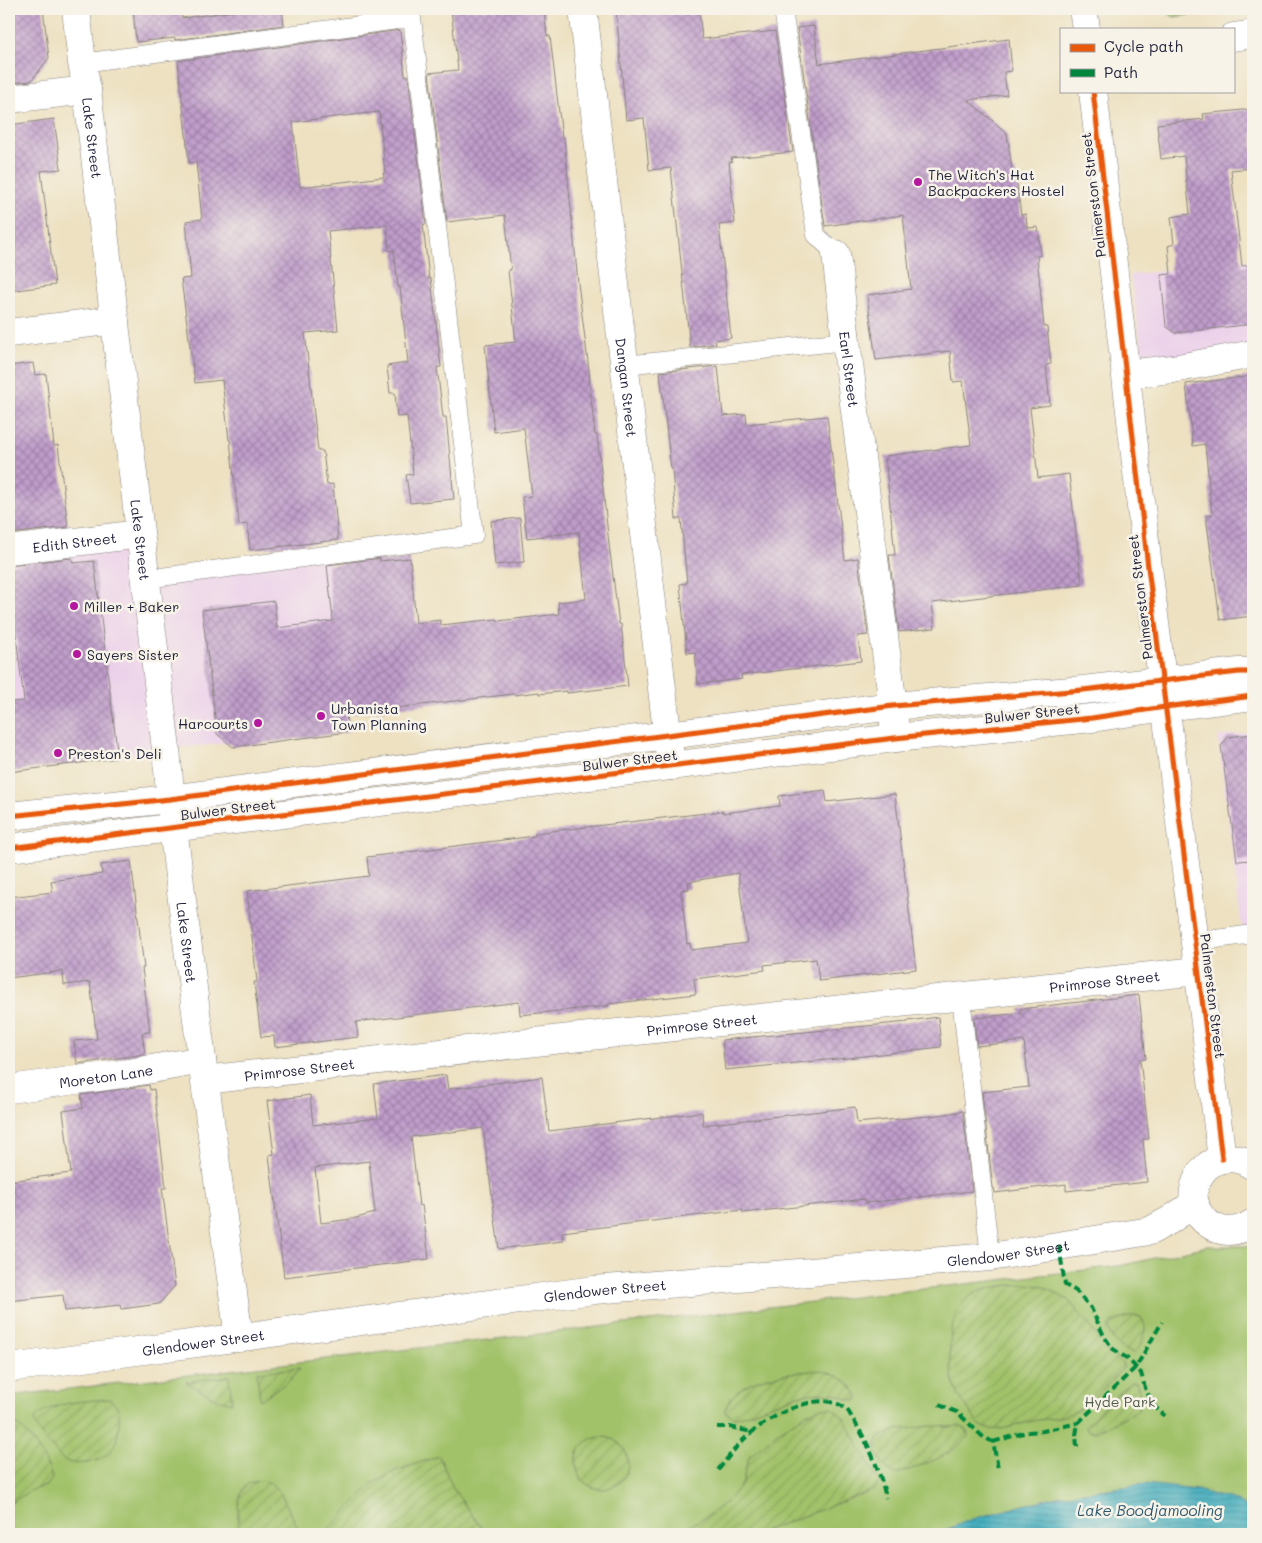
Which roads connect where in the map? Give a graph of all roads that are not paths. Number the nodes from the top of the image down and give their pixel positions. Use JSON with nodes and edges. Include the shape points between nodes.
{"nodes":[{"id":1,"x":76,"y":9,"type":"edge"},
{"id":2,"x":583,"y":9,"type":"edge"},
{"id":3,"x":783,"y":9,"type":"edge"},
{"id":4,"x":1083,"y":9,"type":"edge"},
{"id":5,"x":1086,"y":28,"type":"edge"},
{"id":6,"x":1253,"y":34,"type":"edge"},
{"id":7,"x":1234,"y":37,"type":"edge"},
{"id":8,"x":82,"y":63,"type":"junction"},
{"id":9,"x":87,"y":90,"type":"junction"},
{"id":10,"x":1093,"y":92,"type":"edge"},
{"id":11,"x":9,"y":99,"type":"edge"},
{"id":12,"x":836,"y":254,"type":"joint"},
{"id":13,"x":115,"y":320,"type":"junction"},
{"id":14,"x":9,"y":333,"type":"edge"},
{"id":15,"x":846,"y":341,"type":"junction"},
{"id":16,"x":1253,"y":354,"type":"edge"},
{"id":17,"x":625,"y":365,"type":"junction"},
{"id":18,"x":1126,"y":374,"type":"junction"},
{"id":19,"x":140,"y":534,"type":"junction"},
{"id":20,"x":9,"y":550,"type":"edge"},
{"id":21,"x":146,"y":579,"type":"junction"},
{"id":22,"x":1253,"y":672,"type":"edge"},
{"id":23,"x":1164,"y":694,"type":"junction"},
{"id":24,"x":1253,"y":696,"type":"edge"},
{"id":25,"x":893,"y":706,"type":"junction"},
{"id":26,"x":668,"y":735,"type":"junction"},
{"id":27,"x":895,"y":738,"type":"junction"},
{"id":28,"x":671,"y":766,"type":"junction"},
{"id":29,"x":170,"y":798,"type":"junction"},
{"id":30,"x":9,"y":816,"type":"edge"},
{"id":31,"x":173,"y":828,"type":"junction"},
{"id":32,"x":9,"y":848,"type":"edge"},
{"id":33,"x":1253,"y":934,"type":"edge"},
{"id":34,"x":1194,"y":942,"type":"junction"},
{"id":35,"x":1198,"y":971,"type":"junction"},
{"id":36,"x":961,"y":997,"type":"junction"},
{"id":37,"x":203,"y":1070,"type":"junction"},
{"id":38,"x":9,"y":1089,"type":"edge"},
{"id":39,"x":1222,"y":1159,"type":"junction"},
{"id":40,"x":1253,"y":1166,"type":"edge"},
{"id":41,"x":1195,"y":1203,"type":"junction"},
{"id":42,"x":1253,"y":1223,"type":"edge"},
{"id":43,"x":990,"y":1257,"type":"junction"},
{"id":44,"x":239,"y":1338,"type":"junction"},
{"id":45,"x":9,"y":1368,"type":"edge"}],
"edges":[{"from":1,"to":8,"type":"street","name":"Lake Street"},
{"from":2,"to":17,"type":"street","name":"Dangan Street"},
{"from":3,"to":12,"type":"lane","name":"Earl Street","via":[[816,235]]},
{"from":4,"to":5,"type":"street"},
{"from":6,"to":7,"type":"street"},
{"from":8,"to":9,"type":"street","name":"Lake Street"},
{"from":8,"to":21,"type":"lane","via":[[412,18],[474,535]]},
{"from":9,"to":11,"type":"street"},
{"from":9,"to":13,"type":"street","name":"Lake Street"},
{"from":10,"to":18,"type":"street","name":"Palmerston Street"},
{"from":12,"to":15,"type":"street","name":"Earl Street"},
{"from":13,"to":14,"type":"street"},
{"from":13,"to":19,"type":"street","name":"Lake Street"},
{"from":15,"to":17,"type":"lane"},
{"from":15,"to":25,"type":"street","name":"Earl Street"},
{"from":16,"to":18,"type":"street"},
{"from":17,"to":26,"type":"street","name":"Dangan Street"},
{"from":18,"to":23,"type":"street","name":"Palmerston Street"},
{"from":19,"to":20,"type":"street","name":"Edith Street"},
{"from":19,"to":21,"type":"street","name":"Lake Street"},
{"from":21,"to":29,"type":"street","name":"Lake Street"},
{"from":22,"to":23,"type":"street","name":"Bulwer Street","via":[[1239,672]]},
{"from":23,"to":24,"type":"street","name":"Bulwer Street"},
{"from":23,"to":25,"type":"street","name":"Bulwer Street","via":[[1065,692]]},
{"from":23,"to":27,"type":"street","name":"Bulwer Street","via":[[1086,719]]},
{"from":23,"to":34,"type":"street","name":"Palmerston Street"},
{"from":25,"to":26,"type":"street","name":"Bulwer Street"},
{"from":25,"to":27,"type":"street","name":"Earl Street"},
{"from":26,"to":28,"type":"street","name":"Dangan Street"},
{"from":26,"to":29,"type":"street","name":"Bulwer Street"},
{"from":27,"to":28,"type":"street","name":"Bulwer Street"},
{"from":28,"to":31,"type":"street","name":"Bulwer Street"},
{"from":29,"to":30,"type":"street","name":"Bulwer Street"},
{"from":29,"to":31,"type":"street","name":"Lake Street"},
{"from":31,"to":32,"type":"street","name":"Bulwer Street"},
{"from":31,"to":37,"type":"street","name":"Lake Street"},
{"from":33,"to":34,"type":"lane"},
{"from":34,"to":35,"type":"street","name":"Palmerston Street"},
{"from":35,"to":36,"type":"street","name":"Primrose Street"},
{"from":35,"to":39,"type":"street","name":"Palmerston Street"},
{"from":36,"to":37,"type":"street","name":"Primrose Street","via":[[562,1039]]},
{"from":36,"to":43,"type":"lane"},
{"from":37,"to":38,"type":"street","name":"Moreton Lane","via":[[129,1073]]},
{"from":37,"to":44,"type":"street","name":"Lake Street"},
{"from":39,"to":40,"type":"street","via":[[1238,1159]]},
{"from":39,"to":41,"type":"street","via":[[1201,1172],[1194,1187]]},
{"from":41,"to":42,"type":"street","via":[[1204,1220],[1220,1230],[1239,1230]]},
{"from":41,"to":43,"type":"street","name":"Glendower Street","via":[[1150,1231]]},
{"from":43,"to":44,"type":"street","name":"Glendower Street","via":[[594,1290]]},
{"from":44,"to":45,"type":"street","name":"Glendower Street"}]}
